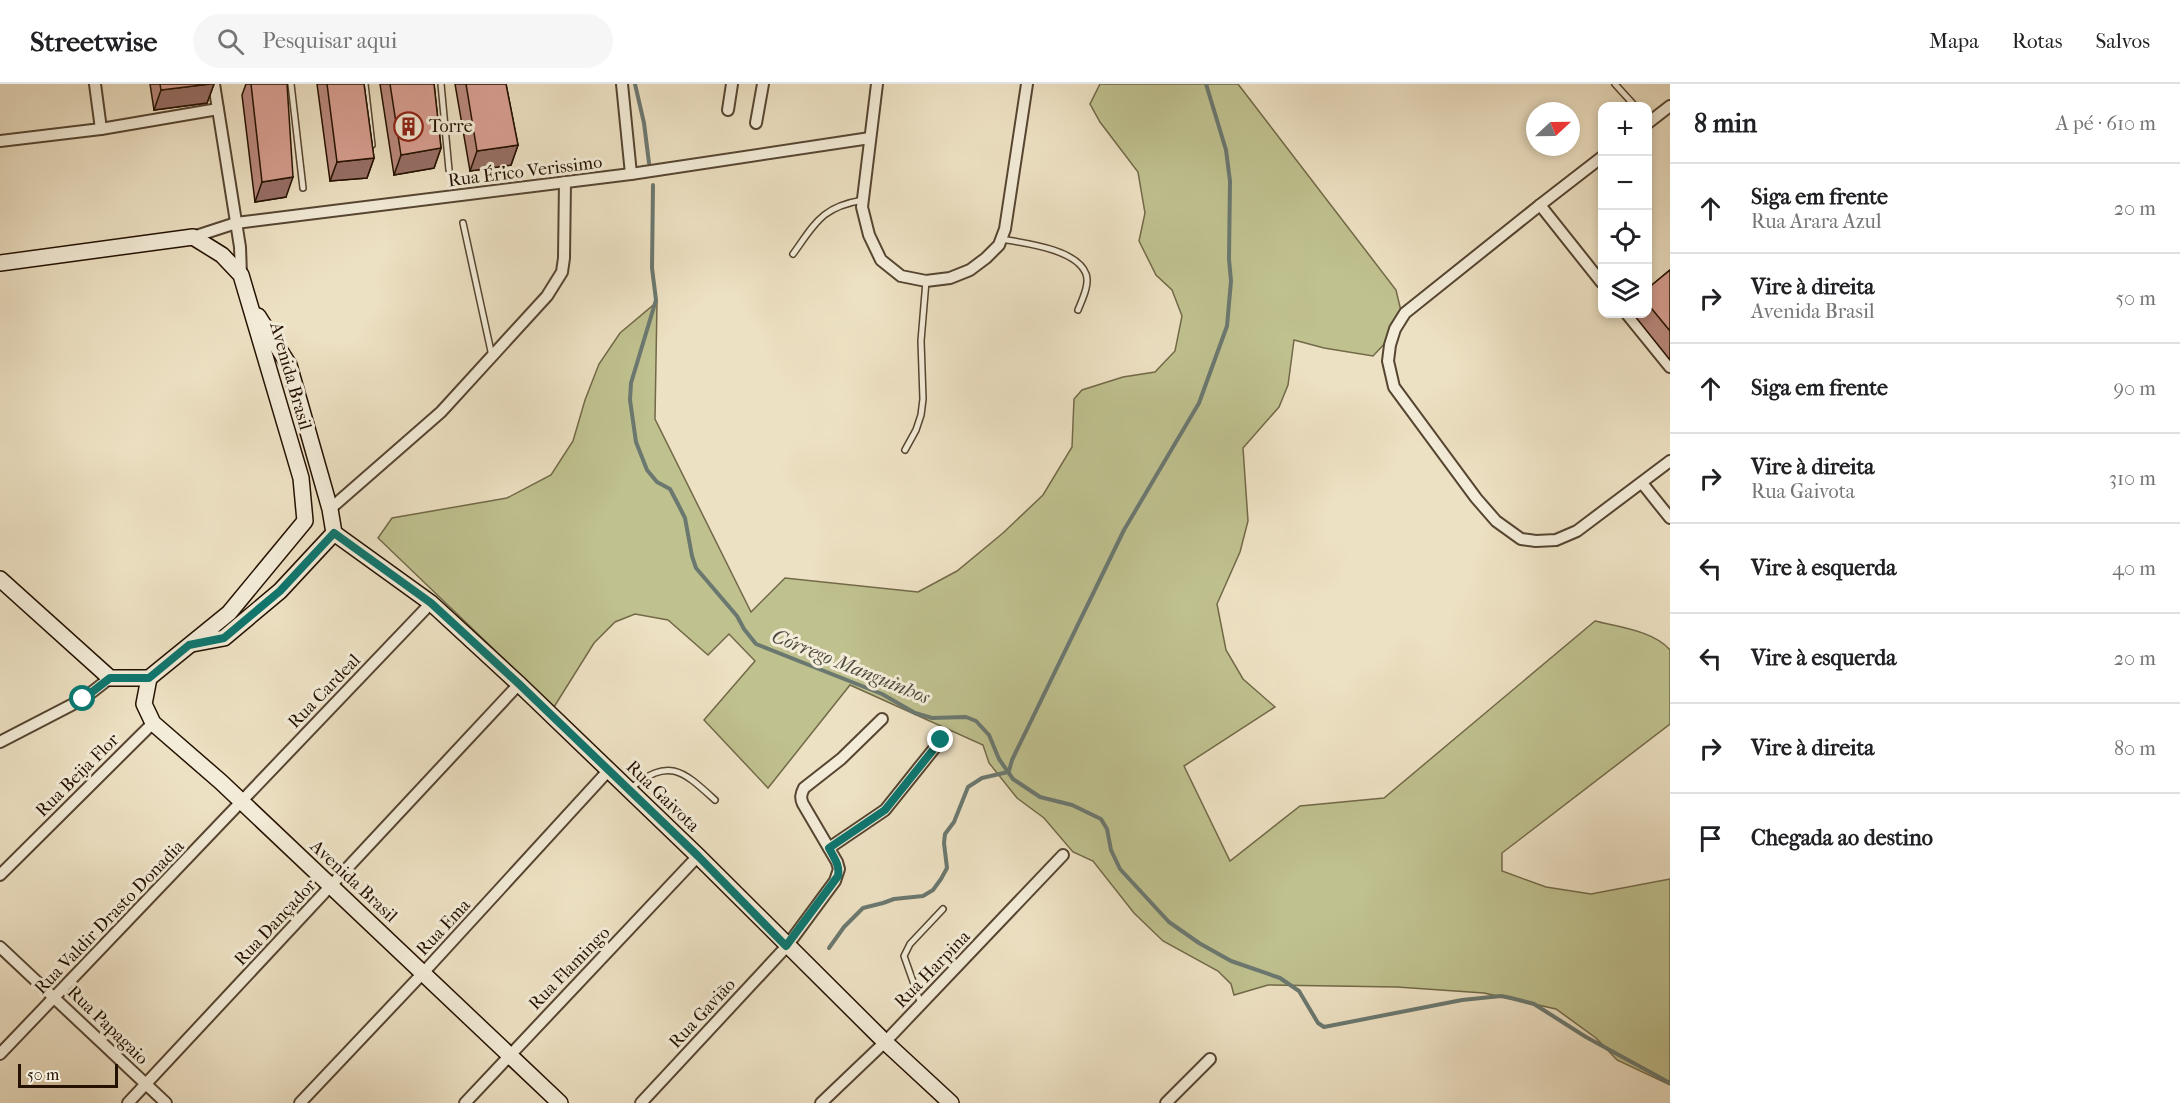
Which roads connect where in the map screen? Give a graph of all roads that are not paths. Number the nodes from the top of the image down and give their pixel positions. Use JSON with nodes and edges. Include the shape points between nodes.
{"nodes":[{"id":1,"x":95,"y":84,"type":"edge"},
{"id":2,"x":214,"y":84,"type":"edge"},
{"id":3,"x":291,"y":84,"type":"edge"},
{"id":4,"x":365,"y":84,"type":"edge"},
{"id":5,"x":441,"y":84,"type":"edge"},
{"id":6,"x":622,"y":84,"type":"edge"},
{"id":7,"x":732,"y":84,"type":"edge"},
{"id":8,"x":764,"y":84,"type":"edge"},
{"id":9,"x":877,"y":84,"type":"edge"},
{"id":10,"x":1027,"y":84,"type":"edge"},
{"id":11,"x":1615,"y":84,"type":"edge"},
{"id":12,"x":1631,"y":102,"type":"edge"},
{"id":13,"x":1670,"y":106,"type":"edge"},
{"id":14,"x":218,"y":108,"type":"junction"},
{"id":15,"x":728,"y":110,"type":"dead end"},
{"id":16,"x":1652,"y":117,"type":"edge"},
{"id":17,"x":756,"y":123,"type":"dead end"},
{"id":18,"x":101,"y":129,"type":"junction"},
{"id":19,"x":870,"y":138,"type":"junction"},
{"id":20,"x":0,"y":141,"type":"edge"},
{"id":21,"x":372,"y":151,"type":"edge"},
{"id":22,"x":1598,"y":160,"type":"edge"},
{"id":23,"x":448,"y":170,"type":"dead end"},
{"id":24,"x":634,"y":174,"type":"junction"},
{"id":25,"x":565,"y":183,"type":"junction"},
{"id":26,"x":303,"y":188,"type":"dead end"},
{"id":27,"x":863,"y":200,"type":"junction"},
{"id":28,"x":1540,"y":205,"type":"junction"},
{"id":29,"x":236,"y":223,"type":"junction"},
{"id":30,"x":463,"y":223,"type":"dead end"},
{"id":31,"x":193,"y":237,"type":"junction"},
{"id":32,"x":1001,"y":239,"type":"junction"},
{"id":33,"x":793,"y":254,"type":"dead end"},
{"id":34,"x":0,"y":263,"type":"edge"},
{"id":35,"x":241,"y":275,"type":"junction"},
{"id":36,"x":1598,"y":278,"type":"edge"},
{"id":37,"x":926,"y":280,"type":"junction"},
{"id":38,"x":248,"y":300,"type":"junction"},
{"id":39,"x":1078,"y":310,"type":"dead end"},
{"id":40,"x":1630,"y":318,"type":"edge"},
{"id":41,"x":492,"y":356,"type":"junction"},
{"id":42,"x":1670,"y":367,"type":"edge"},
{"id":43,"x":905,"y":450,"type":"dead end"},
{"id":44,"x":1670,"y":461,"type":"edge"},
{"id":45,"x":1642,"y":483,"type":"junction"},
{"id":46,"x":330,"y":509,"type":"junction"},
{"id":47,"x":1670,"y":518,"type":"edge"},
{"id":48,"x":334,"y":533,"type":"junction"},
{"id":49,"x":0,"y":579,"type":"edge"},
{"id":50,"x":431,"y":603,"type":"junction"},
{"id":51,"x":189,"y":645,"type":"junction"},
{"id":52,"x":110,"y":678,"type":"junction"},
{"id":53,"x":149,"y":678,"type":"junction"},
{"id":54,"x":519,"y":684,"type":"junction"},
{"id":55,"x":882,"y":719,"type":"dead end"},
{"id":56,"x":153,"y":723,"type":"junction"},
{"id":57,"x":941,"y":740,"type":"dead end"},
{"id":58,"x":0,"y":742,"type":"edge"},
{"id":59,"x":608,"y":771,"type":"junction"},
{"id":60,"x":628,"y":790,"type":"junction"},
{"id":61,"x":715,"y":800,"type":"dead end"},
{"id":62,"x":241,"y":802,"type":"junction"},
{"id":63,"x":829,"y":848,"type":"junction"},
{"id":64,"x":1063,"y":855,"type":"dead end"},
{"id":65,"x":698,"y":856,"type":"junction"},
{"id":66,"x":0,"y":875,"type":"edge"},
{"id":67,"x":332,"y":887,"type":"junction"},
{"id":68,"x":944,"y":909,"type":"dead end"},
{"id":69,"x":786,"y":946,"type":"junction"},
{"id":70,"x":0,"y":947,"type":"edge"},
{"id":71,"x":423,"y":973,"type":"junction"},
{"id":72,"x":55,"y":997,"type":"junction"},
{"id":73,"x":921,"y":1004,"type":"junction"},
{"id":74,"x":885,"y":1042,"type":"junction"},
{"id":75,"x":0,"y":1054,"type":"edge"},
{"id":76,"x":509,"y":1055,"type":"junction"},
{"id":77,"x":1210,"y":1059,"type":"dead end"},
{"id":78,"x":146,"y":1084,"type":"junction"},
{"id":79,"x":128,"y":1103,"type":"edge"},
{"id":80,"x":166,"y":1103,"type":"edge"},
{"id":81,"x":300,"y":1103,"type":"edge"},
{"id":82,"x":465,"y":1103,"type":"edge"},
{"id":83,"x":560,"y":1103,"type":"edge"},
{"id":84,"x":641,"y":1103,"type":"edge"},
{"id":85,"x":821,"y":1103,"type":"edge"},
{"id":86,"x":951,"y":1103,"type":"edge"},
{"id":87,"x":1166,"y":1103,"type":"edge"}],
"edges":[{"from":1,"to":18,"type":"street"},
{"from":2,"to":14,"type":"street"},
{"from":3,"to":26,"type":"lane"},
{"from":4,"to":21,"type":"lane"},
{"from":5,"to":23,"type":"lane"},
{"from":6,"to":24,"type":"street"},
{"from":7,"to":15,"type":"street"},
{"from":8,"to":17,"type":"street"},
{"from":9,"to":19,"type":"street"},
{"from":10,"to":32,"type":"street"},
{"from":11,"to":12,"type":"lane"},
{"from":13,"to":16,"type":"street"},
{"from":14,"to":18,"type":"street"},
{"from":14,"to":29,"type":"street"},
{"from":18,"to":20,"type":"street"},
{"from":19,"to":24,"type":"street","name":"Rua Érico Verissimo"},
{"from":19,"to":27,"type":"street"},
{"from":22,"to":28,"type":"street"},
{"from":24,"to":25,"type":"street","name":"Rua Érico Verissimo"},
{"from":25,"to":29,"type":"street","name":"Rua Érico Verissimo"},
{"from":25,"to":41,"type":"street","via":[[561,272],[547,296]]},
{"from":27,"to":33,"type":"lane","via":[[829,210]]},
{"from":27,"to":37,"type":"street","via":[[869,235],[881,260],[901,276]]},
{"from":28,"to":36,"type":"street"},
{"from":28,"to":45,"type":"street","via":[[1405,313],[1390,345],[1388,362],[1394,387],[1476,498],[1496,521],[1521,539],[1556,540],[1577,531]]},
{"from":29,"to":31,"type":"street","name":"Rua Érico Verissimo"},
{"from":29,"to":35,"type":"street"},
{"from":30,"to":41,"type":"lane"},
{"from":31,"to":34,"type":"street"},
{"from":31,"to":35,"type":"street","name":"Avenida Brasil","via":[[222,255]]},
{"from":32,"to":37,"type":"street","via":[[970,270],[950,278]]},
{"from":32,"to":39,"type":"lane","via":[[1040,245],[1078,261],[1087,275]]},
{"from":35,"to":38,"type":"street","name":"Avenida Brasil"},
{"from":37,"to":43,"type":"lane","via":[[921,341],[923,399],[916,430]]},
{"from":38,"to":46,"type":"street","via":[[289,365]]},
{"from":38,"to":51,"type":"street","name":"Avenida Brasil","via":[[301,478],[305,520],[229,613]]},
{"from":40,"to":42,"type":"street"},
{"from":41,"to":46,"type":"street","via":[[441,412]]},
{"from":44,"to":45,"type":"street"},
{"from":45,"to":47,"type":"street"},
{"from":46,"to":48,"type":"street"},
{"from":48,"to":50,"type":"street","name":"Rua Gaivota"},
{"from":48,"to":51,"type":"street","via":[[280,591],[224,638]]},
{"from":49,"to":52,"type":"street"},
{"from":50,"to":54,"type":"street","name":"Rua Gaivota"},
{"from":50,"to":62,"type":"street","name":"Rua Cardeal"},
{"from":51,"to":53,"type":"street","name":"Avenida Brasil"},
{"from":52,"to":53,"type":"street"},
{"from":52,"to":58,"type":"street","via":[[83,699]]},
{"from":53,"to":56,"type":"street","via":[[144,704]]},
{"from":54,"to":59,"type":"street","name":"Rua Gaivota"},
{"from":54,"to":67,"type":"street","name":"Rua Dançador"},
{"from":55,"to":63,"type":"street","via":[[804,788],[802,804]]},
{"from":56,"to":62,"type":"street","name":"Avenida Brasil"},
{"from":56,"to":66,"type":"street","name":"Rua Beija Flor"},
{"from":57,"to":63,"type":"street","via":[[885,810]]},
{"from":59,"to":60,"type":"street","name":"Rua Gaivota"},
{"from":59,"to":71,"type":"street","name":"Rua Ema"},
{"from":60,"to":61,"type":"lane","via":[[669,769],[688,775]]},
{"from":60,"to":65,"type":"street","name":"Rua Gaivota"},
{"from":62,"to":67,"type":"street","name":"Avenida Brasil"},
{"from":62,"to":72,"type":"street","name":"Rua Valdir Drasto Donadia"},
{"from":63,"to":69,"type":"street","name":"Rua Gavião","via":[[837,862],[838,876]]},
{"from":64,"to":73,"type":"street","name":"Rua Harpina"},
{"from":65,"to":69,"type":"street","name":"Rua Gaivota"},
{"from":65,"to":76,"type":"street","name":"Rua Flamingo"},
{"from":67,"to":71,"type":"street","name":"Avenida Brasil"},
{"from":67,"to":78,"type":"street","name":"Rua Dançador"},
{"from":68,"to":73,"type":"lane","via":[[910,944],[904,956]]},
{"from":69,"to":74,"type":"street","name":"Rua Gaivota"},
{"from":69,"to":84,"type":"street","name":"Rua Gavião"},
{"from":70,"to":72,"type":"street","name":"Rua Papagaio"},
{"from":71,"to":76,"type":"street","name":"Avenida Brasil"},
{"from":71,"to":81,"type":"street","name":"Rua Ema"},
{"from":72,"to":75,"type":"street","name":"Rua Valdir Drasto Donadia"},
{"from":72,"to":78,"type":"street","name":"Rua Papagaio"},
{"from":73,"to":74,"type":"street","name":"Rua Harpina"},
{"from":74,"to":85,"type":"street","name":"Rua Harpina"},
{"from":74,"to":86,"type":"street","name":"Rua Gaivota"},
{"from":76,"to":82,"type":"street","name":"Rua Flamingo"},
{"from":76,"to":83,"type":"street","name":"Avenida Brasil"},
{"from":77,"to":87,"type":"street"},
{"from":78,"to":79,"type":"street","name":"Rua Dançador"},
{"from":78,"to":80,"type":"street","name":"Rua Papagaio"}]}
